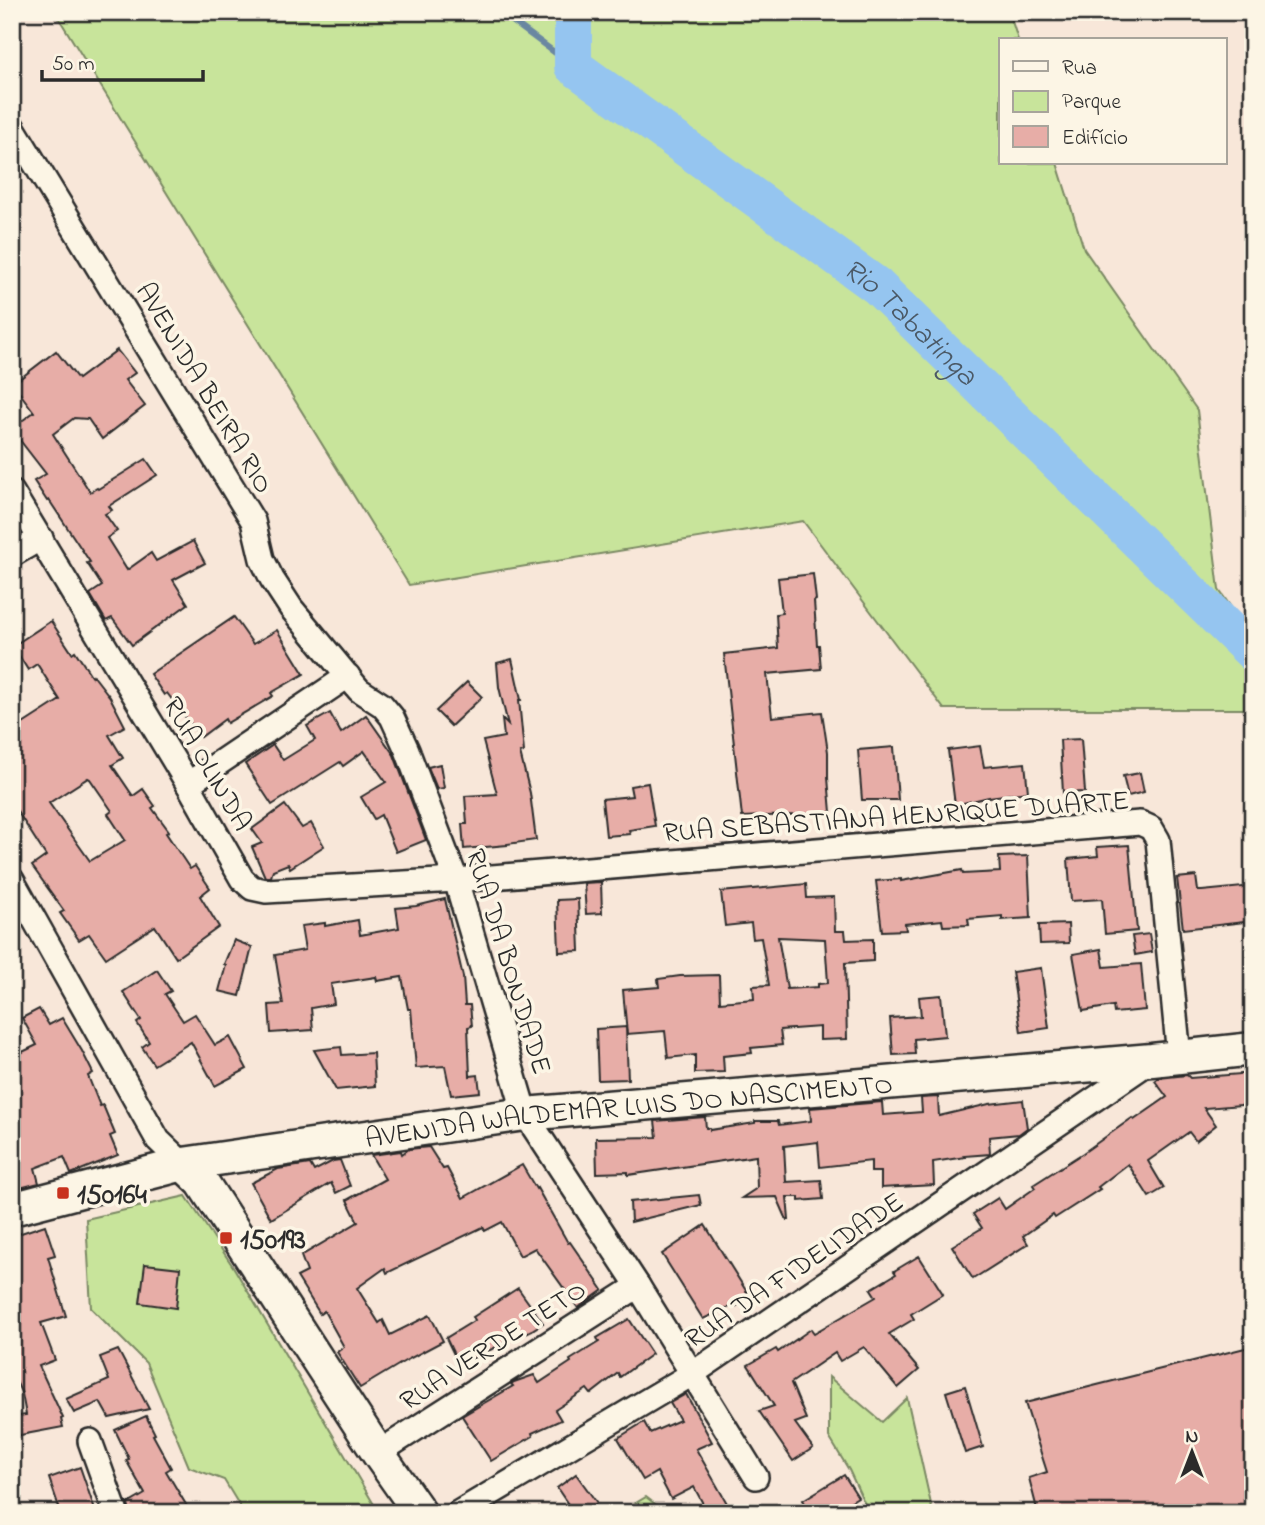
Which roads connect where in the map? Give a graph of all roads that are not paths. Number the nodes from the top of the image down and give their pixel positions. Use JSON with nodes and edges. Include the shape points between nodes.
{"nodes":[{"id":1,"x":12,"y":125,"type":"edge"},
{"id":2,"x":12,"y":492,"type":"edge"},
{"id":3,"x":41,"y":538,"type":"junction"},
{"id":4,"x":12,"y":555,"type":"edge"},
{"id":5,"x":348,"y":677,"type":"junction"},
{"id":6,"x":188,"y":784,"type":"junction"},
{"id":7,"x":12,"y":880,"type":"edge"},
{"id":8,"x":456,"y":880,"type":"junction"},
{"id":9,"x":1253,"y":1049,"type":"edge"},
{"id":10,"x":1165,"y":1058,"type":"junction"},
{"id":11,"x":525,"y":1114,"type":"junction"},
{"id":12,"x":183,"y":1164,"type":"junction"},
{"id":13,"x":12,"y":1209,"type":"edge"},
{"id":14,"x":638,"y":1286,"type":"junction"},
{"id":15,"x":692,"y":1374,"type":"junction"},
{"id":16,"x":90,"y":1441,"type":"dead end"},
{"id":17,"x":378,"y":1453,"type":"junction"},
{"id":18,"x":756,"y":1477,"type":"dead end"},
{"id":19,"x":116,"y":1513,"type":"edge"},
{"id":20,"x":420,"y":1513,"type":"edge"},
{"id":21,"x":458,"y":1513,"type":"edge"}],
"edges":[{"from":1,"to":5,"type":"street","name":"AVENIDA BEIRA RIO","via":[[253,521],[272,579]]},
{"from":2,"to":3,"type":"street","name":"RUA OLINDA"},
{"from":3,"to":4,"type":"street"},
{"from":3,"to":6,"type":"street","name":"RUA OLINDA"},
{"from":5,"to":6,"type":"street"},
{"from":5,"to":8,"type":"street","name":"RUA DA BONDADE","via":[[392,717]]},
{"from":6,"to":8,"type":"street","name":"RUA OLINDA","via":[[252,888],[266,891]]},
{"from":7,"to":12,"type":"street","via":[[158,1140]]},
{"from":8,"to":10,"type":"street","name":"RUA SEBASTIANA HENRIQUE DUARTE","via":[[1140,823],[1151,828],[1158,840]]},
{"from":8,"to":11,"type":"street","name":"RUA DA BONDADE"},
{"from":9,"to":10,"type":"main road","name":"AVENIDA WALDEMAR LUIS DO NASCIMENTO"},
{"from":10,"to":11,"type":"main road","name":"AVENIDA WALDEMAR LUIS DO NASCIMENTO"},
{"from":10,"to":15,"type":"street","name":"RUA DA FIDELIDADE"},
{"from":11,"to":12,"type":"main road","name":"AVENIDA WALDEMAR LUIS DO NASCIMENTO"},
{"from":11,"to":14,"type":"street","name":"RUA DA BONDADE"},
{"from":12,"to":13,"type":"main road","name":"AVENIDA WALDEMAR LUIS DO NASCIMENTO"},
{"from":12,"to":17,"type":"main road","via":[[202,1182]]},
{"from":14,"to":15,"type":"street","name":"RUA DA BONDADE"},
{"from":14,"to":17,"type":"street","name":"RUA VERDE TETO"},
{"from":15,"to":18,"type":"street","name":"RUA DA BONDADE"},
{"from":15,"to":21,"type":"street","name":"RUA DA FIDELIDADE"},
{"from":16,"to":19,"type":"street"},
{"from":17,"to":20,"type":"main road"}]}
